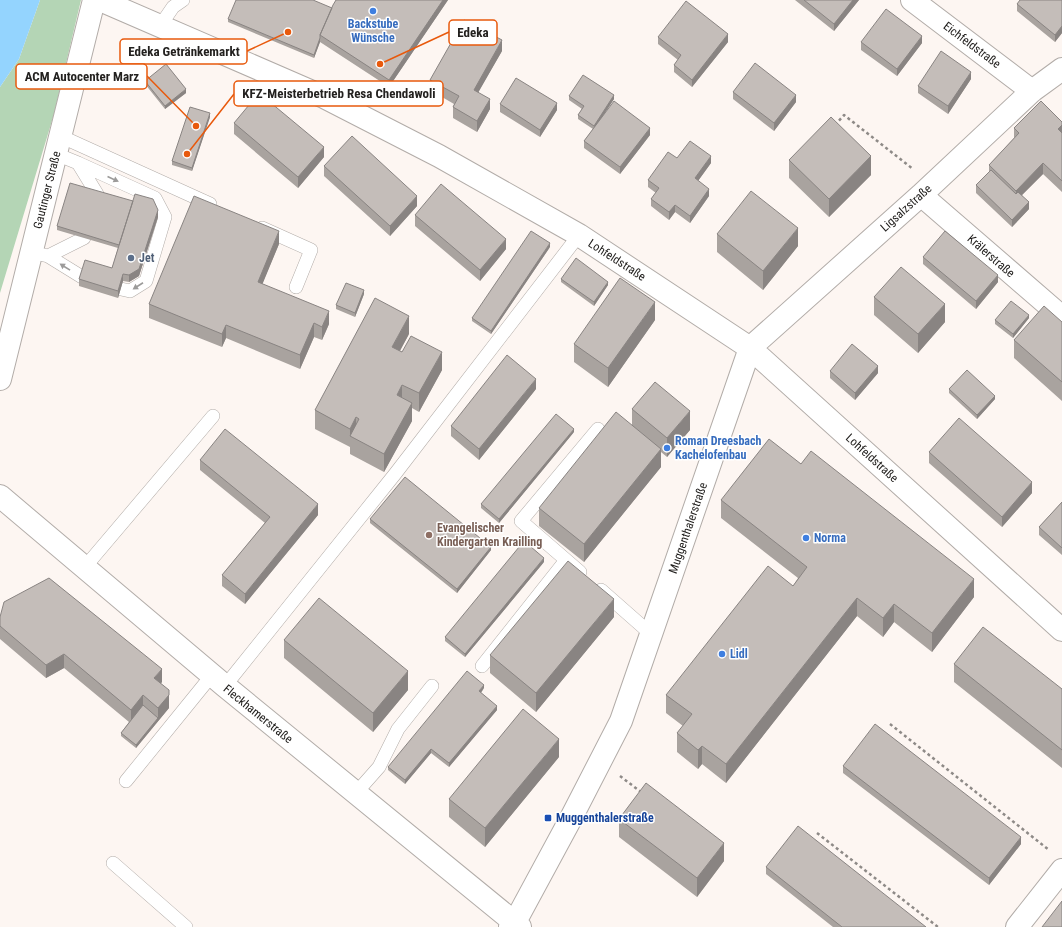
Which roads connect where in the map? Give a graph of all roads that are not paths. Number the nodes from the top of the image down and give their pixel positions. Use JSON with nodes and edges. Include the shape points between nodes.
{"nodes":[{"id":1,"x":94,"y":0,"type":"edge"},
{"id":2,"x":100,"y":0,"type":"edge"},
{"id":3,"x":183,"y":0,"type":"edge"},
{"id":4,"x":912,"y":0,"type":"edge"},
{"id":5,"x":160,"y":26,"type":"junction"},
{"id":6,"x":1062,"y":69,"type":"edge"},
{"id":7,"x":1032,"y":91,"type":"junction"},
{"id":8,"x":58,"y":145,"type":"junction"},
{"id":9,"x":78,"y":163,"type":"junction"},
{"id":10,"x":927,"y":190,"type":"junction"},
{"id":11,"x":97,"y":194,"type":"edge"},
{"id":12,"x":218,"y":207,"type":"edge"},
{"id":13,"x":254,"y":224,"type":"edge"},
{"id":14,"x":579,"y":235,"type":"junction"},
{"id":15,"x":84,"y":238,"type":"edge"},
{"id":16,"x":40,"y":254,"type":"junction"},
{"id":17,"x":82,"y":277,"type":"edge"},
{"id":18,"x":296,"y":287,"type":"dead end"},
{"id":19,"x":121,"y":289,"type":"edge"},
{"id":20,"x":1062,"y":317,"type":"edge"},
{"id":21,"x":750,"y":348,"type":"junction"},
{"id":22,"x":0,"y":379,"type":"edge"},
{"id":23,"x":213,"y":416,"type":"dead end"},
{"id":24,"x":598,"y":429,"type":"dead end"},
{"id":25,"x":0,"y":496,"type":"edge"},
{"id":26,"x":566,"y":560,"type":"junction"},
{"id":27,"x":85,"y":568,"type":"junction"},
{"id":28,"x":1062,"y":630,"type":"edge"},
{"id":29,"x":651,"y":634,"type":"junction"},
{"id":30,"x":482,"y":666,"type":"dead end"},
{"id":31,"x":219,"y":681,"type":"junction"},
{"id":32,"x":432,"y":686,"type":"dead end"},
{"id":33,"x":126,"y":781,"type":"dead end"},
{"id":34,"x":356,"y":793,"type":"junction"},
{"id":35,"x":113,"y":863,"type":"dead end"},
{"id":36,"x":1062,"y":870,"type":"edge"},
{"id":37,"x":515,"y":925,"type":"edge"},
{"id":38,"x":186,"y":927,"type":"edge"},
{"id":39,"x":1017,"y":927,"type":"edge"}],
"edges":[{"from":1,"to":8,"type":"street","name":"Gautinger Straße"},
{"from":2,"to":5,"type":"street","name":"Lohfeldstraße"},
{"from":3,"to":5,"type":"lane","via":[[173,7]]},
{"from":4,"to":7,"type":"street","name":"Eichfeldstraße"},
{"from":5,"to":14,"type":"street","name":"Lohfeldstraße","via":[[324,97],[439,156]]},
{"from":6,"to":7,"type":"street","name":"Ligsalzstraße"},
{"from":7,"to":10,"type":"street","name":"Ligsalzstraße"},
{"from":8,"to":9,"type":"lane"},
{"from":8,"to":12,"type":"lane"},
{"from":8,"to":16,"type":"street","name":"Gautinger Straße"},
{"from":9,"to":11,"type":"lane"},
{"from":9,"to":19,"type":"lane","one_way":true,"via":[[155,198],[165,217],[146,281],[130,291]]},
{"from":10,"to":20,"type":"street","name":"Krälerstraße"},
{"from":10,"to":21,"type":"street","name":"Ligsalzstraße"},
{"from":13,"to":18,"type":"lane","via":[[311,250]]},
{"from":14,"to":21,"type":"street","name":"Lohfeldstraße"},
{"from":14,"to":31,"type":"lane","via":[[395,474]]},
{"from":15,"to":16,"type":"lane"},
{"from":17,"to":16,"type":"lane","one_way":true},
{"from":16,"to":22,"type":"street","name":"Gautinger Straße"},
{"from":21,"to":28,"type":"street","name":"Lohfeldstraße"},
{"from":21,"to":29,"type":"street","name":"Muggenthalerstraße"},
{"from":23,"to":27,"type":"lane"},
{"from":24,"to":26,"type":"lane","via":[[521,522]]},
{"from":25,"to":27,"type":"street","name":"Fleckhamerstraße"},
{"from":26,"to":29,"type":"lane"},
{"from":26,"to":30,"type":"lane"},
{"from":27,"to":31,"type":"street","name":"Fleckhamerstraße"},
{"from":29,"to":37,"type":"street","name":"Muggenthalerstraße","via":[[621,721]]},
{"from":31,"to":33,"type":"lane"},
{"from":31,"to":34,"type":"street","name":"Fleckhamerstraße"},
{"from":32,"to":34,"type":"lane","via":[[398,729],[379,766]]},
{"from":34,"to":37,"type":"street","name":"Fleckhamerstraße"},
{"from":35,"to":38,"type":"lane"},
{"from":36,"to":39,"type":"street"}]}
